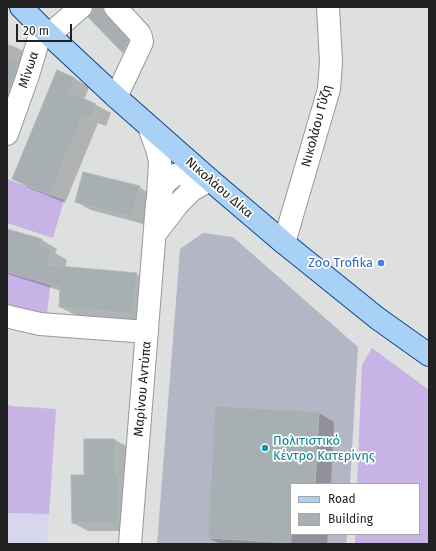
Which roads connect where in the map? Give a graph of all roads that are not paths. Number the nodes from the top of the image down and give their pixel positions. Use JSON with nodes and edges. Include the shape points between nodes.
{"nodes":[{"id":1,"x":21,"y":7,"type":"edge"},
{"id":2,"x":81,"y":7,"type":"edge"},
{"id":3,"x":115,"y":7,"type":"edge"},
{"id":4,"x":328,"y":7,"type":"edge"},
{"id":5,"x":46,"y":32,"type":"junction"},
{"id":6,"x":116,"y":97,"type":"junction"},
{"id":7,"x":149,"y":127,"type":"junction"},
{"id":8,"x":7,"y":134,"type":"edge"},
{"id":9,"x":210,"y":180,"type":"junction"},
{"id":10,"x":157,"y":203,"type":"junction"},
{"id":11,"x":155,"y":234,"type":"junction"},
{"id":12,"x":284,"y":243,"type":"junction"},
{"id":13,"x":7,"y":316,"type":"edge"},
{"id":14,"x":147,"y":332,"type":"junction"},
{"id":15,"x":429,"y":355,"type":"edge"},
{"id":16,"x":130,"y":544,"type":"edge"}],
"edges":[{"from":1,"to":5,"type":"main road","name":"Νικολάου Δίκα"},
{"from":2,"to":5,"type":"street"},
{"from":3,"to":6,"type":"street","via":[[138,33],[142,42]]},
{"from":4,"to":12,"type":"street","name":"Νικολάου Γύζη","via":[[331,62],[329,90]]},
{"from":5,"to":6,"type":"main road","name":"Νικολάου Δίκα"},
{"from":5,"to":8,"type":"street","name":"Μίνωα"},
{"from":6,"to":7,"type":"main road","name":"Νικολάου Δίκα"},
{"from":7,"to":9,"type":"main road","name":"Νικολάου Δίκα"},
{"from":7,"to":10,"type":"street","name":"Μαρίνου Αντύπα","via":[[160,161]]},
{"from":9,"to":10,"type":"street","via":[[186,173],[175,175],[163,186]]},
{"from":9,"to":11,"type":"street","via":[[192,190]]},
{"from":9,"to":12,"type":"main road","name":"Νικολάου Δίκα"},
{"from":10,"to":11,"type":"street","name":"Μαρίνου Αντύπα"},
{"from":11,"to":14,"type":"street","name":"Μαρίνου Αντύπα"},
{"from":12,"to":15,"type":"main road","name":"Νικολάου Δίκα","via":[[377,318]]},
{"from":13,"to":14,"type":"street","via":[[40,324]]},
{"from":14,"to":16,"type":"street","name":"Μαρίνου Αντύπα"}]}
